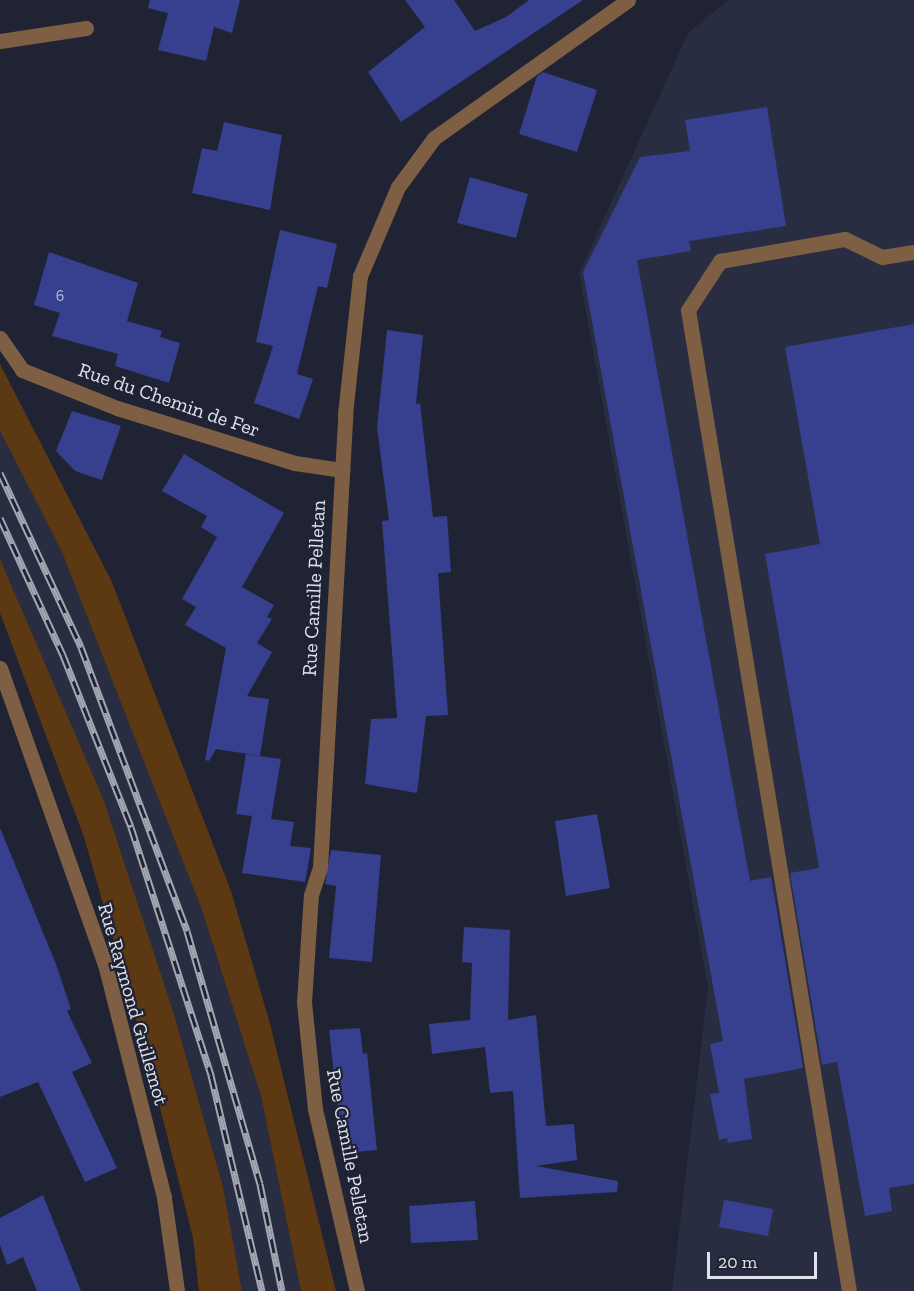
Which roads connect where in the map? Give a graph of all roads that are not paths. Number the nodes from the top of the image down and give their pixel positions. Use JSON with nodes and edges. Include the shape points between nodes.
{"nodes":[{"id":1,"x":628,"y":0,"type":"edge"},
{"id":2,"x":86,"y":27,"type":"dead end"},
{"id":3,"x":0,"y":41,"type":"edge"},
{"id":4,"x":914,"y":252,"type":"edge"},
{"id":5,"x":0,"y":338,"type":"edge"},
{"id":6,"x":342,"y":470,"type":"junction"},
{"id":7,"x":0,"y":668,"type":"edge"},
{"id":8,"x":177,"y":1291,"type":"edge"},
{"id":9,"x":357,"y":1291,"type":"edge"},
{"id":10,"x":849,"y":1291,"type":"edge"}],
"edges":[{"from":1,"to":6,"type":"street","name":"Rue Camille Pelletan","via":[[434,138],[398,187],[360,276]]},
{"from":2,"to":3,"type":"street"},
{"from":4,"to":10,"type":"street","via":[[882,257],[845,239],[720,261],[688,310]]},
{"from":5,"to":6,"type":"street","name":"Rue du Chemin de Fer","via":[[22,370],[117,408],[295,464]]},
{"from":6,"to":9,"type":"street","name":"Rue Camille Pelletan","via":[[320,868],[311,895],[304,1002],[315,1109]]},
{"from":7,"to":8,"type":"street","name":"Rue Raymond Guillemot","via":[[105,964],[164,1198]]}]}
